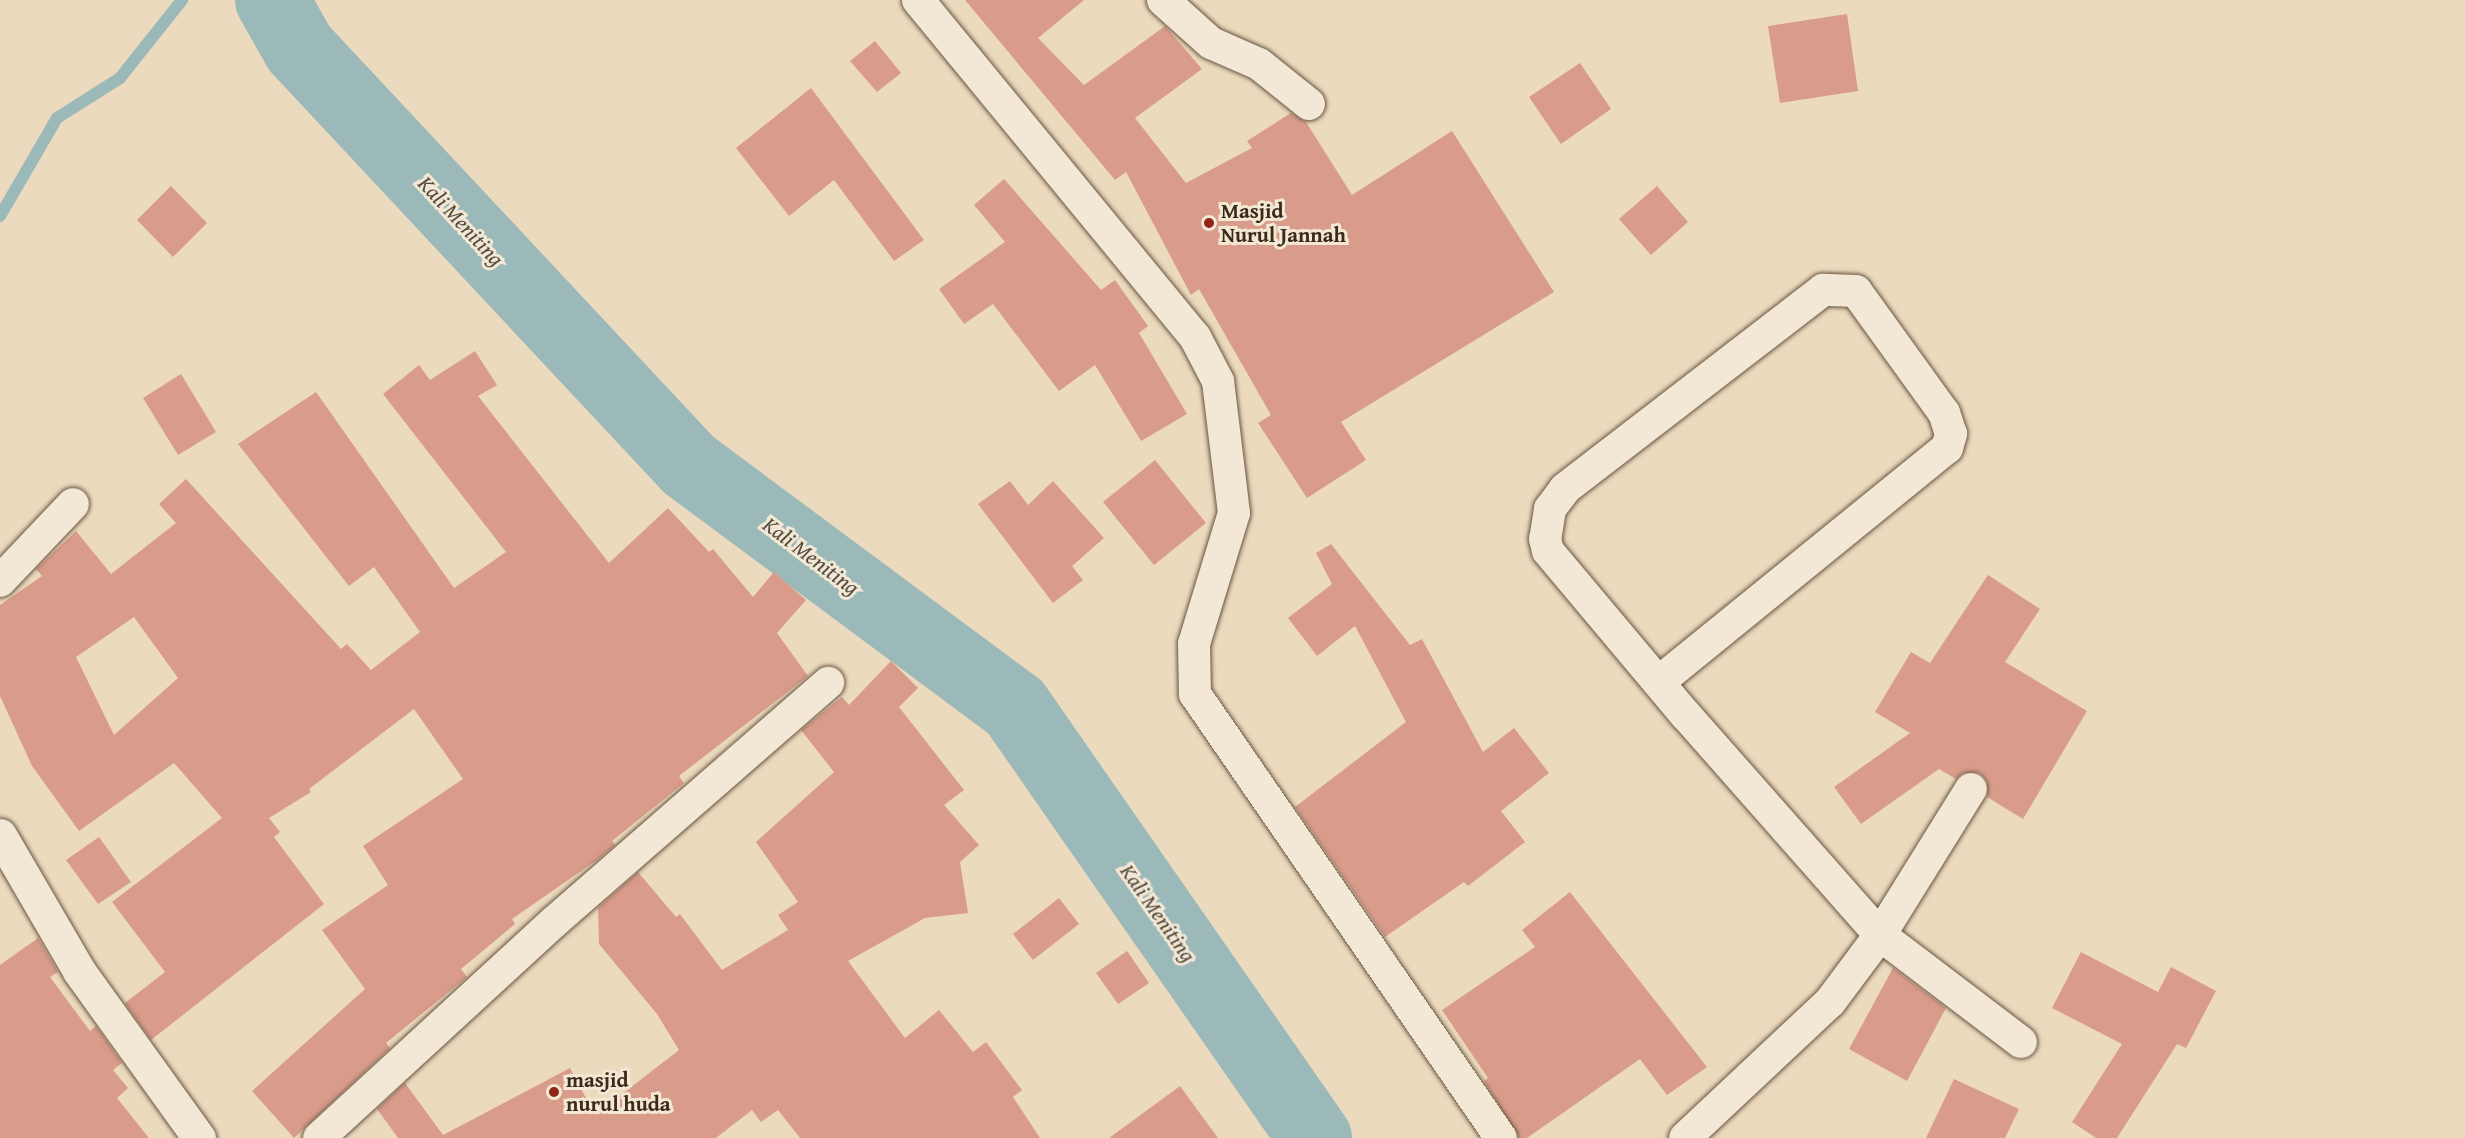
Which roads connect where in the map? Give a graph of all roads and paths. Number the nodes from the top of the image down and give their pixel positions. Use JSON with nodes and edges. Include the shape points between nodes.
{"nodes":[{"id":1,"x":918,"y":0,"type":"edge"},
{"id":2,"x":1163,"y":0,"type":"edge"},
{"id":3,"x":1309,"y":104,"type":"dead end"},
{"id":4,"x":73,"y":504,"type":"dead end"},
{"id":5,"x":0,"y":581,"type":"edge"},
{"id":6,"x":1660,"y":681,"type":"junction"},
{"id":7,"x":828,"y":683,"type":"dead end"},
{"id":8,"x":1971,"y":789,"type":"dead end"},
{"id":9,"x":0,"y":835,"type":"edge"},
{"id":10,"x":1880,"y":935,"type":"junction"},
{"id":11,"x":2021,"y":1042,"type":"dead end"},
{"id":12,"x":199,"y":1138,"type":"edge"},
{"id":13,"x":319,"y":1138,"type":"edge"},
{"id":14,"x":1501,"y":1138,"type":"edge"},
{"id":15,"x":1685,"y":1138,"type":"edge"}],
"edges":[{"from":1,"to":14,"type":"street","via":[[1195,337],[1218,381],[1234,513],[1193,650],[1195,694]]},
{"from":2,"to":3,"type":"street","via":[[1211,43],[1259,64]]},
{"from":4,"to":5,"type":"street"},
{"from":6,"to":6,"type":"street","via":[[1548,551],[1550,509],[1565,489],[1823,290],[1856,291],[1944,413],[1951,434],[1947,448]]},
{"from":6,"to":10,"type":"street"},
{"from":7,"to":13,"type":"street","via":[[554,922]]},
{"from":8,"to":10,"type":"street"},
{"from":9,"to":12,"type":"street","via":[[86,981]]},
{"from":10,"to":11,"type":"street"},
{"from":10,"to":15,"type":"street","via":[[1808,1027]]}]}
